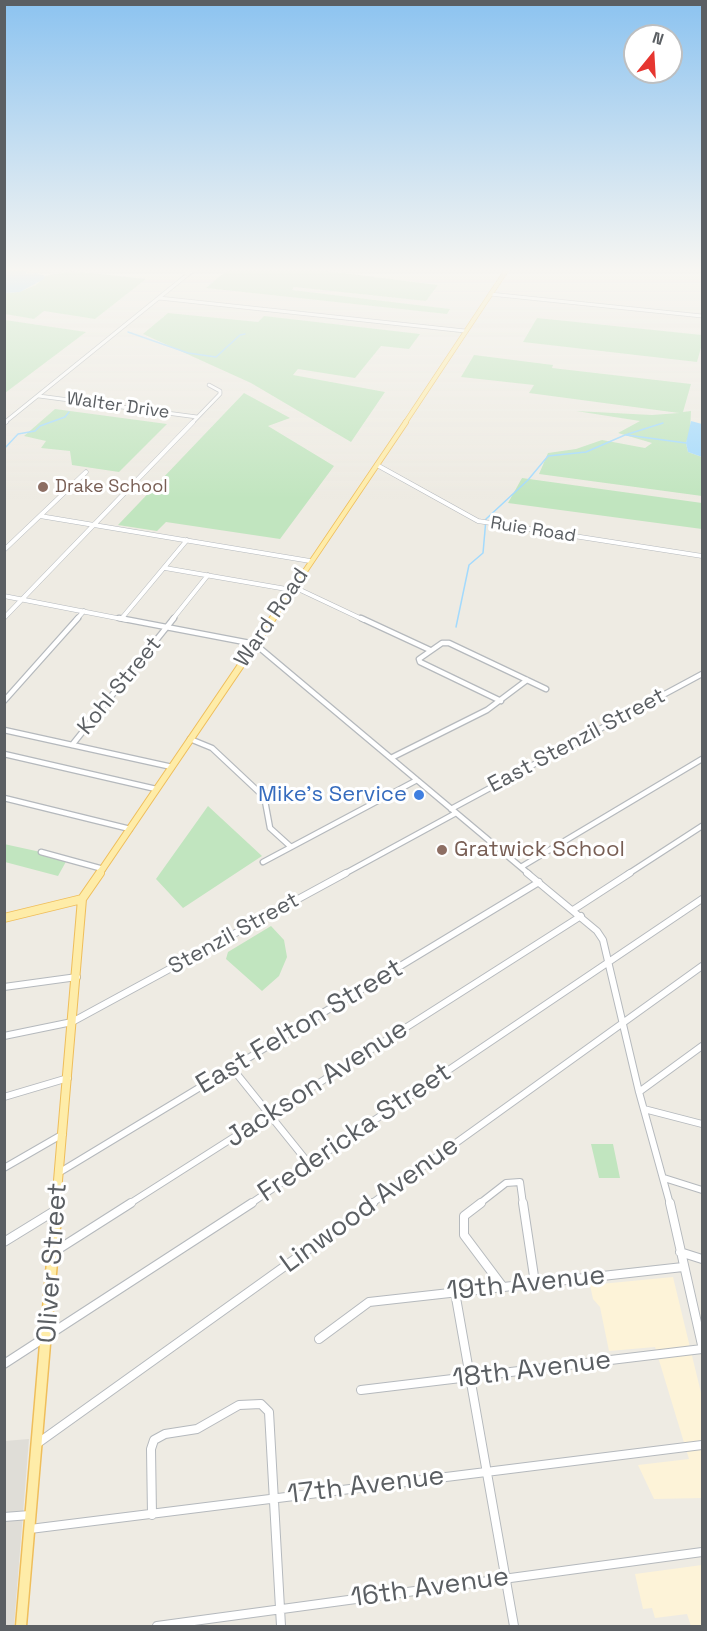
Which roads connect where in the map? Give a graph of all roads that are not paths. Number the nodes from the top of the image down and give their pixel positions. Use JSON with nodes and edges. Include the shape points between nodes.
{"nodes":[{"id":1,"x":99,"y":347,"type":"edge"},
{"id":2,"x":455,"y":347,"type":"edge"},
{"id":3,"x":209,"y":385,"type":"dead end"},
{"id":4,"x":39,"y":396,"type":"junction"},
{"id":5,"x":197,"y":417,"type":"junction"},
{"id":6,"x":4,"y":423,"type":"edge"},
{"id":7,"x":377,"y":465,"type":"junction"},
{"id":8,"x":86,"y":472,"type":"dead end"},
{"id":9,"x":39,"y":516,"type":"junction"},
{"id":10,"x":95,"y":525,"type":"junction"},
{"id":11,"x":187,"y":540,"type":"junction"},
{"id":12,"x":4,"y":550,"type":"edge"},
{"id":13,"x":702,"y":556,"type":"edge"},
{"id":14,"x":310,"y":561,"type":"junction"},
{"id":15,"x":165,"y":568,"type":"junction"},
{"id":16,"x":208,"y":575,"type":"junction"},
{"id":17,"x":293,"y":588,"type":"junction"},
{"id":18,"x":4,"y":596,"type":"edge"},
{"id":19,"x":22,"y":600,"type":"junction"},
{"id":20,"x":84,"y":611,"type":"junction"},
{"id":21,"x":4,"y":618,"type":"edge"},
{"id":22,"x":122,"y":618,"type":"junction"},
{"id":23,"x":167,"y":627,"type":"junction"},
{"id":24,"x":255,"y":644,"type":"junction"},
{"id":25,"x":430,"y":650,"type":"junction"},
{"id":26,"x":702,"y":674,"type":"edge"},
{"id":27,"x":527,"y":680,"type":"junction"},
{"id":28,"x":546,"y":689,"type":"dead end"},
{"id":29,"x":4,"y":701,"type":"edge"},
{"id":30,"x":501,"y":701,"type":"junction"},
{"id":31,"x":4,"y":730,"type":"edge"},
{"id":32,"x":190,"y":739,"type":"junction"},
{"id":33,"x":72,"y":745,"type":"junction"},
{"id":34,"x":4,"y":754,"type":"edge"},
{"id":35,"x":391,"y":758,"type":"junction"},
{"id":36,"x":702,"y":759,"type":"edge"},
{"id":37,"x":172,"y":767,"type":"junction"},
{"id":38,"x":417,"y":780,"type":"junction"},
{"id":39,"x":156,"y":789,"type":"junction"},
{"id":40,"x":4,"y":798,"type":"edge"},
{"id":41,"x":454,"y":811,"type":"junction"},
{"id":42,"x":702,"y":826,"type":"edge"},
{"id":43,"x":130,"y":829,"type":"junction"},
{"id":44,"x":291,"y":847,"type":"junction"},
{"id":45,"x":41,"y":852,"type":"dead end"},
{"id":46,"x":263,"y":862,"type":"dead end"},
{"id":47,"x":521,"y":867,"type":"junction"},
{"id":48,"x":103,"y":869,"type":"junction"},
{"id":49,"x":539,"y":882,"type":"junction"},
{"id":50,"x":702,"y":898,"type":"edge"},
{"id":51,"x":82,"y":899,"type":"junction"},
{"id":52,"x":573,"y":910,"type":"junction"},
{"id":53,"x":580,"y":916,"type":"junction"},
{"id":54,"x":4,"y":918,"type":"edge"},
{"id":55,"x":607,"y":964,"type":"junction"},
{"id":56,"x":702,"y":966,"type":"edge"},
{"id":57,"x":77,"y":977,"type":"junction"},
{"id":58,"x":4,"y":987,"type":"edge"},
{"id":59,"x":72,"y":1022,"type":"junction"},
{"id":60,"x":623,"y":1024,"type":"junction"},
{"id":61,"x":4,"y":1036,"type":"edge"},
{"id":62,"x":702,"y":1046,"type":"edge"},
{"id":63,"x":232,"y":1068,"type":"junction"},
{"id":64,"x":68,"y":1078,"type":"junction"},
{"id":65,"x":639,"y":1092,"type":"junction"},
{"id":66,"x":4,"y":1097,"type":"edge"},
{"id":67,"x":644,"y":1109,"type":"junction"},
{"id":68,"x":268,"y":1115,"type":"junction"},
{"id":69,"x":702,"y":1124,"type":"edge"},
{"id":70,"x":63,"y":1134,"type":"junction"},
{"id":71,"x":310,"y":1165,"type":"junction"},
{"id":72,"x":4,"y":1168,"type":"edge"},
{"id":73,"x":60,"y":1172,"type":"junction"},
{"id":74,"x":664,"y":1178,"type":"junction"},
{"id":75,"x":702,"y":1190,"type":"edge"},
{"id":76,"x":57,"y":1209,"type":"junction"},
{"id":77,"x":4,"y":1242,"type":"edge"},
{"id":78,"x":54,"y":1252,"type":"junction"},
{"id":79,"x":680,"y":1252,"type":"junction"},
{"id":80,"x":702,"y":1259,"type":"edge"},
{"id":81,"x":683,"y":1267,"type":"junction"},
{"id":82,"x":535,"y":1283,"type":"junction"},
{"id":83,"x":503,"y":1287,"type":"junction"},
{"id":84,"x":455,"y":1292,"type":"junction"},
{"id":85,"x":369,"y":1302,"type":"joint"},
{"id":86,"x":47,"y":1335,"type":"junction"},
{"id":87,"x":319,"y":1339,"type":"dead end"},
{"id":88,"x":702,"y":1345,"type":"edge"},
{"id":89,"x":702,"y":1350,"type":"edge"},
{"id":90,"x":4,"y":1364,"type":"edge"},
{"id":91,"x":470,"y":1379,"type":"junction"},
{"id":92,"x":361,"y":1390,"type":"dead end"},
{"id":93,"x":38,"y":1443,"type":"junction"},
{"id":94,"x":702,"y":1444,"type":"edge"},
{"id":95,"x":486,"y":1471,"type":"junction"},
{"id":96,"x":275,"y":1498,"type":"junction"},
{"id":97,"x":31,"y":1514,"type":"junction"},
{"id":98,"x":152,"y":1515,"type":"junction"},
{"id":99,"x":4,"y":1517,"type":"edge"},
{"id":100,"x":30,"y":1529,"type":"junction"},
{"id":101,"x":702,"y":1552,"type":"edge"},
{"id":102,"x":505,"y":1577,"type":"junction"},
{"id":103,"x":280,"y":1610,"type":"junction"},
{"id":104,"x":21,"y":1626,"type":"edge"},
{"id":105,"x":157,"y":1626,"type":"edge"},
{"id":106,"x":281,"y":1626,"type":"edge"},
{"id":107,"x":514,"y":1626,"type":"edge"}],
"edges":[{"from":1,"to":4,"type":"street"},
{"from":2,"to":7,"type":"main road","name":"Ward Road"},
{"from":3,"to":5,"type":"street","via":[[220,394]]},
{"from":4,"to":5,"type":"street","name":"Walter Drive"},
{"from":4,"to":6,"type":"street"},
{"from":5,"to":10,"type":"street"},
{"from":7,"to":13,"type":"street","name":"Ruie Road","via":[[478,521]]},
{"from":7,"to":14,"type":"main road","name":"Ward Road"},
{"from":8,"to":9,"type":"street"},
{"from":9,"to":10,"type":"street"},
{"from":9,"to":12,"type":"street"},
{"from":10,"to":11,"type":"street"},
{"from":10,"to":19,"type":"street"},
{"from":11,"to":14,"type":"street"},
{"from":11,"to":15,"type":"street"},
{"from":14,"to":17,"type":"main road","name":"Ward Road"},
{"from":15,"to":16,"type":"street"},
{"from":15,"to":22,"type":"street"},
{"from":16,"to":17,"type":"street"},
{"from":16,"to":23,"type":"street","name":"Kohl Street"},
{"from":17,"to":24,"type":"main road","name":"Ward Road"},
{"from":17,"to":25,"type":"street"},
{"from":18,"to":19,"type":"street"},
{"from":19,"to":20,"type":"street"},
{"from":19,"to":21,"type":"street"},
{"from":20,"to":22,"type":"street"},
{"from":20,"to":29,"type":"street"},
{"from":22,"to":23,"type":"street"},
{"from":23,"to":24,"type":"street"},
{"from":23,"to":33,"type":"street","name":"Kohl Street"},
{"from":24,"to":32,"type":"main road","name":"Ward Road"},
{"from":24,"to":35,"type":"street"},
{"from":25,"to":27,"type":"street","via":[[448,643]]},
{"from":25,"to":30,"type":"street","via":[[420,662]]},
{"from":26,"to":41,"type":"street","name":"East Stenzil Street"},
{"from":27,"to":28,"type":"street"},
{"from":27,"to":30,"type":"street"},
{"from":30,"to":35,"type":"street"},
{"from":31,"to":33,"type":"street"},
{"from":32,"to":37,"type":"main road","name":"Ward Road"},
{"from":32,"to":44,"type":"street","via":[[212,748],[260,793],[270,828]]},
{"from":33,"to":37,"type":"street"},
{"from":34,"to":39,"type":"street"},
{"from":35,"to":38,"type":"street"},
{"from":36,"to":47,"type":"street"},
{"from":37,"to":39,"type":"main road","name":"Ward Road"},
{"from":38,"to":41,"type":"street"},
{"from":38,"to":44,"type":"street"},
{"from":39,"to":43,"type":"main road","name":"Ward Road"},
{"from":40,"to":43,"type":"street"},
{"from":41,"to":47,"type":"street"},
{"from":41,"to":59,"type":"street","name":"Stenzil Street"},
{"from":42,"to":52,"type":"street"},
{"from":43,"to":48,"type":"main road","name":"Ward Road"},
{"from":44,"to":46,"type":"street"},
{"from":45,"to":48,"type":"street"},
{"from":47,"to":49,"type":"street"},
{"from":48,"to":51,"type":"main road","name":"Ward Road"},
{"from":49,"to":52,"type":"street"},
{"from":49,"to":63,"type":"street","name":"East Felton Street"},
{"from":50,"to":55,"type":"street","name":"Fredericka Street"},
{"from":51,"to":54,"type":"main road"},
{"from":51,"to":57,"type":"main road","name":"Oliver Street"},
{"from":52,"to":53,"type":"street"},
{"from":53,"to":55,"type":"street","via":[[603,940]]},
{"from":53,"to":68,"type":"street","name":"Jackson Avenue"},
{"from":55,"to":60,"type":"street"},
{"from":55,"to":71,"type":"street","name":"Fredericka Street"},
{"from":56,"to":60,"type":"street","name":"Linwood Avenue"},
{"from":57,"to":58,"type":"street"},
{"from":57,"to":59,"type":"main road","name":"Oliver Street"},
{"from":59,"to":61,"type":"street","name":"Stenzil Street"},
{"from":59,"to":64,"type":"main road","name":"Oliver Street"},
{"from":60,"to":65,"type":"street"},
{"from":60,"to":93,"type":"street","name":"Linwood Avenue"},
{"from":62,"to":65,"type":"street"},
{"from":63,"to":68,"type":"street"},
{"from":63,"to":73,"type":"street","name":"East Felton Street"},
{"from":64,"to":66,"type":"street"},
{"from":64,"to":70,"type":"main road","name":"Oliver Street"},
{"from":65,"to":67,"type":"street"},
{"from":67,"to":69,"type":"street"},
{"from":67,"to":74,"type":"street"},
{"from":68,"to":71,"type":"street"},
{"from":68,"to":78,"type":"street","name":"Jackson Avenue"},
{"from":70,"to":72,"type":"street"},
{"from":70,"to":73,"type":"main road","name":"Oliver Street"},
{"from":71,"to":86,"type":"street","name":"Fredericka Street"},
{"from":73,"to":76,"type":"main road","name":"Oliver Street"},
{"from":74,"to":75,"type":"street"},
{"from":74,"to":79,"type":"street"},
{"from":76,"to":77,"type":"street"},
{"from":76,"to":78,"type":"main road","name":"Oliver Street"},
{"from":78,"to":86,"type":"main road","name":"Oliver Street"},
{"from":79,"to":80,"type":"street"},
{"from":79,"to":81,"type":"street"},
{"from":81,"to":82,"type":"street","name":"19th Avenue"},
{"from":81,"to":88,"type":"street"},
{"from":82,"to":83,"type":"street","name":"19th Avenue"},
{"from":82,"to":83,"type":"street","via":[[520,1182],[506,1183],[464,1216],[464,1235]]},
{"from":83,"to":84,"type":"street","name":"19th Avenue"},
{"from":84,"to":85,"type":"street","name":"19th Avenue"},
{"from":84,"to":91,"type":"street"},
{"from":85,"to":87,"type":"street"},
{"from":86,"to":90,"type":"street","name":"Fredericka Street"},
{"from":86,"to":93,"type":"main road","name":"Oliver Street"},
{"from":89,"to":91,"type":"street","name":"18th Avenue"},
{"from":91,"to":92,"type":"street","name":"18th Avenue"},
{"from":91,"to":95,"type":"street"},
{"from":93,"to":97,"type":"main road","name":"Oliver Street"},
{"from":94,"to":95,"type":"street","name":"17th Avenue"},
{"from":95,"to":96,"type":"street","name":"17th Avenue"},
{"from":95,"to":102,"type":"street"},
{"from":96,"to":98,"type":"street","name":"17th Avenue"},
{"from":96,"to":98,"type":"street","via":[[268,1412],[261,1404],[239,1405],[197,1429],[165,1434],[154,1440]]},
{"from":96,"to":103,"type":"street"},
{"from":97,"to":99,"type":"street"},
{"from":97,"to":100,"type":"main road","name":"Oliver Street"},
{"from":98,"to":100,"type":"street","name":"17th Avenue"},
{"from":100,"to":104,"type":"main road","name":"Oliver Street"},
{"from":101,"to":102,"type":"street","name":"16th Avenue"},
{"from":102,"to":103,"type":"street","name":"16th Avenue"},
{"from":102,"to":107,"type":"street"},
{"from":103,"to":105,"type":"street","name":"16th Avenue"},
{"from":103,"to":106,"type":"street"}]}
